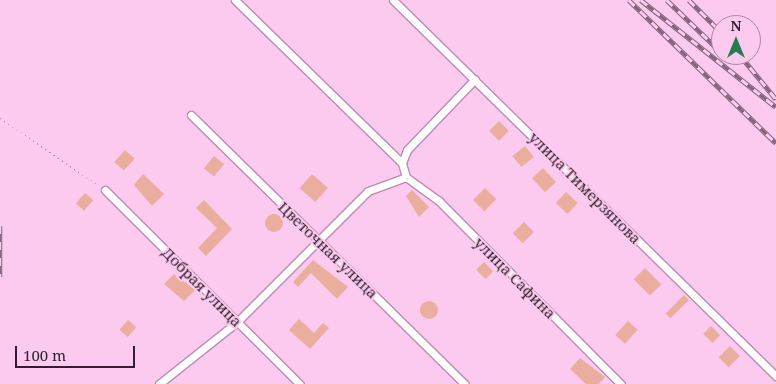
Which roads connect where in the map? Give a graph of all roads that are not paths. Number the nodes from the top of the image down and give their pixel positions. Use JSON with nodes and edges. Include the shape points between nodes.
{"nodes":[{"id":1,"x":235,"y":0,"type":"edge"},
{"id":2,"x":393,"y":0,"type":"edge"},
{"id":3,"x":475,"y":79,"type":"junction"},
{"id":4,"x":191,"y":115,"type":"dead end"},
{"id":5,"x":402,"y":163,"type":"junction"},
{"id":6,"x":406,"y":177,"type":"junction"},
{"id":7,"x":105,"y":190,"type":"road end"},
{"id":8,"x":320,"y":242,"type":"junction"},
{"id":9,"x":236,"y":322,"type":"junction"},
{"id":10,"x":776,"y":376,"type":"edge"},
{"id":11,"x":159,"y":384,"type":"edge"},
{"id":12,"x":300,"y":384,"type":"edge"},
{"id":13,"x":465,"y":384,"type":"edge"},
{"id":14,"x":621,"y":384,"type":"edge"}],
"edges":[{"from":1,"to":5,"type":"street"},
{"from":2,"to":3,"type":"street","name":"улица Тимерзянова"},
{"from":3,"to":5,"type":"street","via":[[407,150]]},
{"from":3,"to":10,"type":"street","name":"улица Тимерзянова"},
{"from":4,"to":8,"type":"street","name":"Цветочная улица"},
{"from":5,"to":6,"type":"street"},
{"from":6,"to":8,"type":"street","via":[[368,192]]},
{"from":6,"to":14,"type":"street","name":"улица Сафина","via":[[439,201]]},
{"from":7,"to":9,"type":"street","name":"Добрая улица"},
{"from":8,"to":9,"type":"street"},
{"from":8,"to":13,"type":"street","name":"Цветочная улица"},
{"from":9,"to":11,"type":"street"},
{"from":9,"to":12,"type":"street","name":"Добрая улица"}]}
